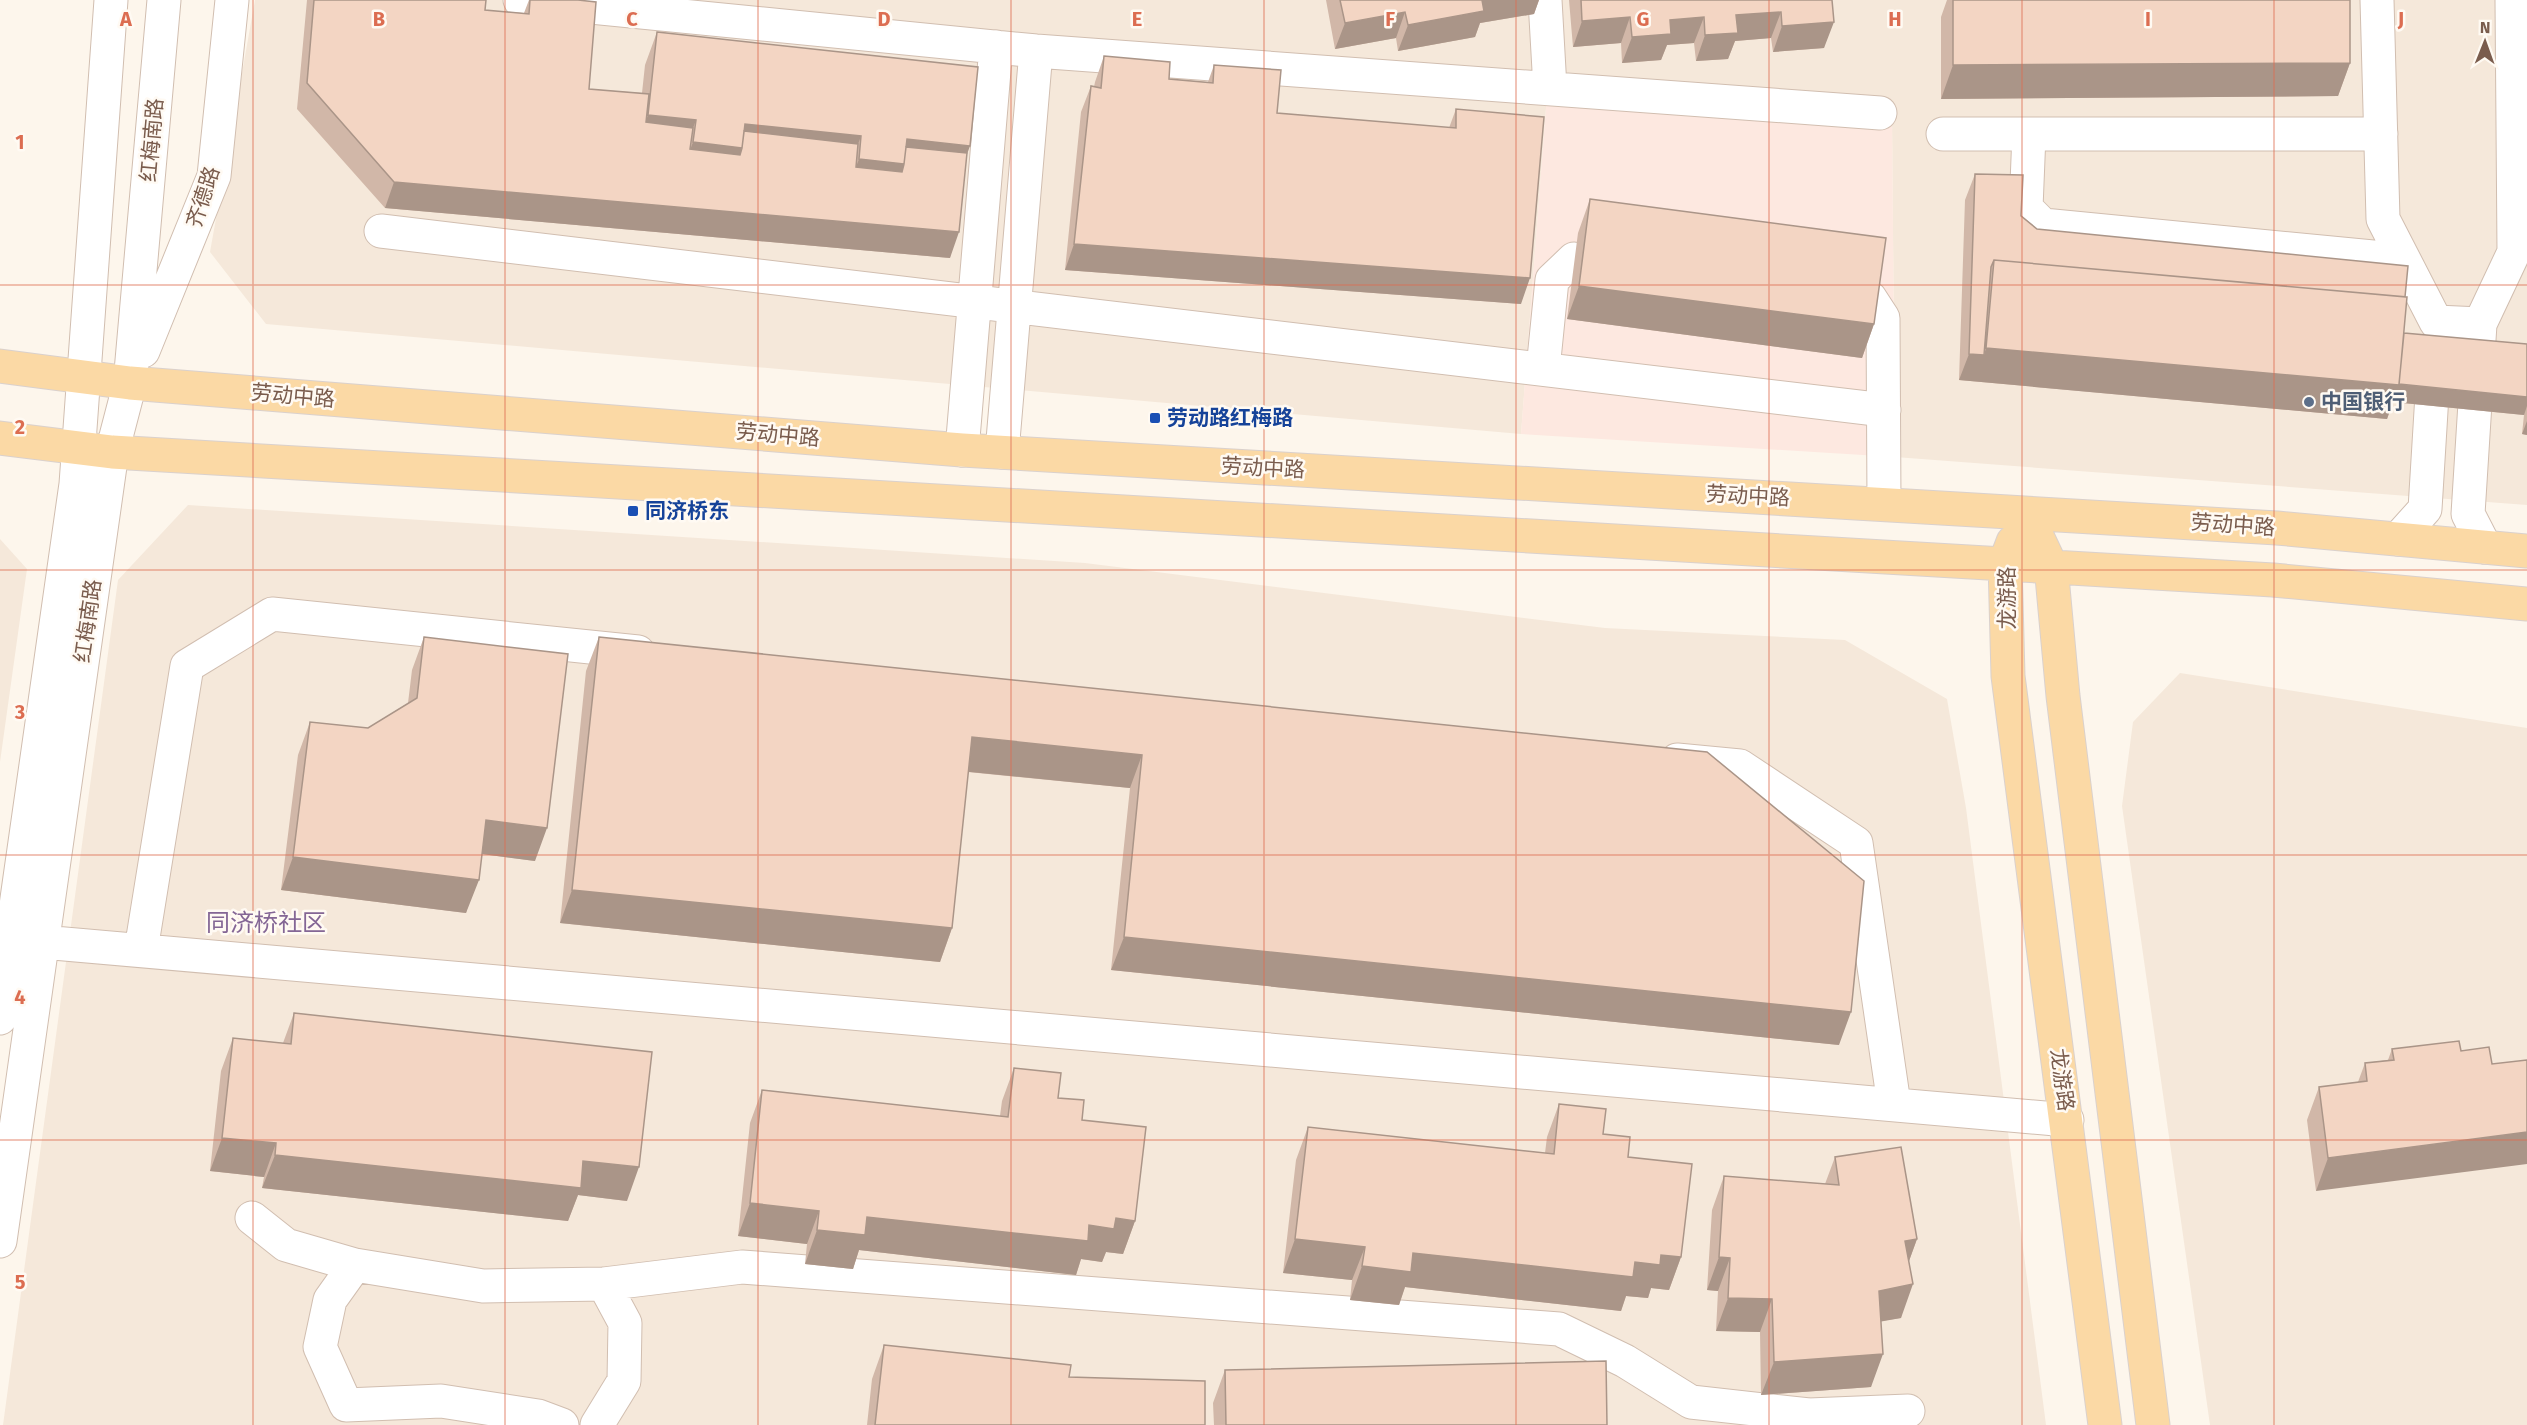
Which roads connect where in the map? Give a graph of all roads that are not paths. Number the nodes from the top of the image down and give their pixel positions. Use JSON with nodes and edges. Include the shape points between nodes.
{"nodes":[{"id":1,"x":111,"y":0,"type":"edge"},
{"id":2,"x":164,"y":0,"type":"edge"},
{"id":3,"x":232,"y":0,"type":"edge"},
{"id":4,"x":520,"y":0,"type":"edge"},
{"id":5,"x":1545,"y":0,"type":"edge"},
{"id":6,"x":2377,"y":0,"type":"edge"},
{"id":7,"x":2511,"y":0,"type":"edge"},
{"id":8,"x":996,"y":47,"type":"junction"},
{"id":9,"x":1036,"y":51,"type":"junction"},
{"id":10,"x":2520,"y":51,"type":"edge"},
{"id":11,"x":1550,"y":88,"type":"junction"},
{"id":12,"x":1880,"y":113,"type":"dead end"},
{"id":13,"x":1943,"y":134,"type":"dead end"},
{"id":14,"x":2029,"y":134,"type":"junction"},
{"id":15,"x":2380,"y":134,"type":"junction"},
{"id":16,"x":381,"y":231,"type":"dead end"},
{"id":17,"x":2520,"y":252,"type":"edge"},
{"id":18,"x":1574,"y":259,"type":"dead end"},
{"id":19,"x":2404,"y":260,"type":"junction"},
{"id":20,"x":1870,"y":298,"type":"edge"},
{"id":21,"x":975,"y":302,"type":"junction"},
{"id":22,"x":1015,"y":307,"type":"junction"},
{"id":23,"x":2436,"y":322,"type":"junction"},
{"id":24,"x":2480,"y":324,"type":"junction"},
{"id":25,"x":0,"y":366,"type":"edge"},
{"id":26,"x":1542,"y":369,"type":"junction"},
{"id":27,"x":83,"y":377,"type":"junction"},
{"id":28,"x":130,"y":383,"type":"junction"},
{"id":29,"x":1884,"y":410,"type":"junction"},
{"id":30,"x":0,"y":438,"type":"edge"},
{"id":31,"x":78,"y":448,"type":"junction"},
{"id":32,"x":963,"y":450,"type":"junction"},
{"id":33,"x":112,"y":452,"type":"junction"},
{"id":34,"x":1002,"y":452,"type":"junction"},
{"id":35,"x":1884,"y":504,"type":"junction"},
{"id":36,"x":2026,"y":513,"type":"junction"},
{"id":37,"x":2398,"y":539,"type":"junction"},
{"id":38,"x":2486,"y":547,"type":"junction"},
{"id":39,"x":2527,"y":551,"type":"edge"},
{"id":40,"x":2005,"y":563,"type":"junction"},
{"id":41,"x":2051,"y":566,"type":"junction"},
{"id":42,"x":2527,"y":604,"type":"edge"},
{"id":43,"x":666,"y":655,"type":"edge"},
{"id":44,"x":1644,"y":756,"type":"edge"},
{"id":45,"x":42,"y":942,"type":"junction"},
{"id":46,"x":141,"y":950,"type":"junction"},
{"id":47,"x":0,"y":1018,"type":"edge"},
{"id":48,"x":1894,"y":1104,"type":"junction"},
{"id":49,"x":2067,"y":1120,"type":"junction"},
{"id":50,"x":252,"y":1218,"type":"dead end"},
{"id":51,"x":0,"y":1241,"type":"edge"},
{"id":52,"x":355,"y":1265,"type":"junction"},
{"id":53,"x":604,"y":1284,"type":"junction"},
{"id":54,"x":1908,"y":1411,"type":"dead end"},
{"id":55,"x":1687,"y":1414,"type":"edge"},
{"id":56,"x":562,"y":1425,"type":"edge"},
{"id":57,"x":597,"y":1425,"type":"edge"},
{"id":58,"x":2105,"y":1425,"type":"edge"},
{"id":59,"x":2152,"y":1425,"type":"edge"}],
"edges":[{"from":1,"to":27,"type":"street","name":"红梅南路"},
{"from":2,"to":28,"type":"street","name":"红梅南路"},
{"from":3,"to":28,"type":"street","name":"齐德路","via":[[214,176]]},
{"from":4,"to":8,"type":"street"},
{"from":5,"to":11,"type":"street"},
{"from":6,"to":15,"type":"street"},
{"from":7,"to":10,"type":"street"},
{"from":8,"to":9,"type":"street"},
{"from":8,"to":21,"type":"street"},
{"from":9,"to":11,"type":"street"},
{"from":9,"to":22,"type":"street"},
{"from":10,"to":17,"type":"street"},
{"from":11,"to":12,"type":"street"},
{"from":13,"to":14,"type":"street"},
{"from":14,"to":15,"type":"street"},
{"from":14,"to":19,"type":"street","via":[[2026,208],[2043,225]]},
{"from":15,"to":19,"type":"street","via":[[2383,219]]},
{"from":16,"to":21,"type":"street"},
{"from":17,"to":24,"type":"street"},
{"from":18,"to":26,"type":"street","via":[[1552,280]]},
{"from":19,"to":23,"type":"street"},
{"from":20,"to":29,"type":"street","via":[[1883,318]]},
{"from":21,"to":22,"type":"street"},
{"from":21,"to":32,"type":"street"},
{"from":22,"to":26,"type":"street"},
{"from":22,"to":34,"type":"street"},
{"from":23,"to":24,"type":"street"},
{"from":23,"to":37,"type":"street","via":[[2425,509]]},
{"from":24,"to":38,"type":"street","via":[[2468,514]]},
{"from":25,"to":27,"type":"main road","name":"劳动中路"},
{"from":26,"to":29,"type":"street"},
{"from":27,"to":28,"type":"main road","name":"劳动中路"},
{"from":27,"to":31,"type":"street","name":"红梅南路"},
{"from":28,"to":32,"type":"main road","name":"劳动中路"},
{"from":28,"to":33,"type":"street","name":"红梅南路"},
{"from":29,"to":35,"type":"street"},
{"from":30,"to":31,"type":"main road"},
{"from":31,"to":33,"type":"main road"},
{"from":31,"to":47,"type":"street","name":"红梅南路"},
{"from":32,"to":34,"type":"main road","name":"劳动中路"},
{"from":33,"to":40,"type":"main road"},
{"from":33,"to":45,"type":"street","name":"红梅南路"},
{"from":34,"to":35,"type":"main road","name":"劳动中路"},
{"from":35,"to":36,"type":"main road","name":"劳动中路"},
{"from":36,"to":37,"type":"main road","name":"劳动中路"},
{"from":36,"to":40,"type":"main road","name":"龙游路"},
{"from":36,"to":41,"type":"main road","name":"龙游路"},
{"from":37,"to":38,"type":"main road","name":"劳动中路"},
{"from":38,"to":39,"type":"main road","name":"劳动中路"},
{"from":40,"to":41,"type":"main road"},
{"from":40,"to":49,"type":"main road","name":"龙游路","via":[[2008,676]]},
{"from":41,"to":42,"type":"main road","via":[[2273,580]]},
{"from":41,"to":59,"type":"main road","name":"龙游路","via":[[2064,707]]},
{"from":43,"to":46,"type":"street","via":[[272,614],[187,666]]},
{"from":44,"to":48,"type":"street","via":[[1740,766],[1856,843]]},
{"from":45,"to":46,"type":"street"},
{"from":45,"to":51,"type":"street","name":"红梅南路"},
{"from":46,"to":48,"type":"street"},
{"from":48,"to":49,"type":"street"},
{"from":49,"to":58,"type":"main road","name":"龙游路"},
{"from":50,"to":52,"type":"street","via":[[286,1245]]},
{"from":52,"to":53,"type":"street","via":[[483,1286]]},
{"from":52,"to":56,"type":"street","via":[[330,1300],[320,1347],[346,1405],[441,1401],[538,1416]]},
{"from":53,"to":55,"type":"street","via":[[742,1268],[1559,1329],[1625,1361]]},
{"from":53,"to":57,"type":"street","via":[[625,1323],[624,1381]]},
{"from":54,"to":55,"type":"street"}]}
